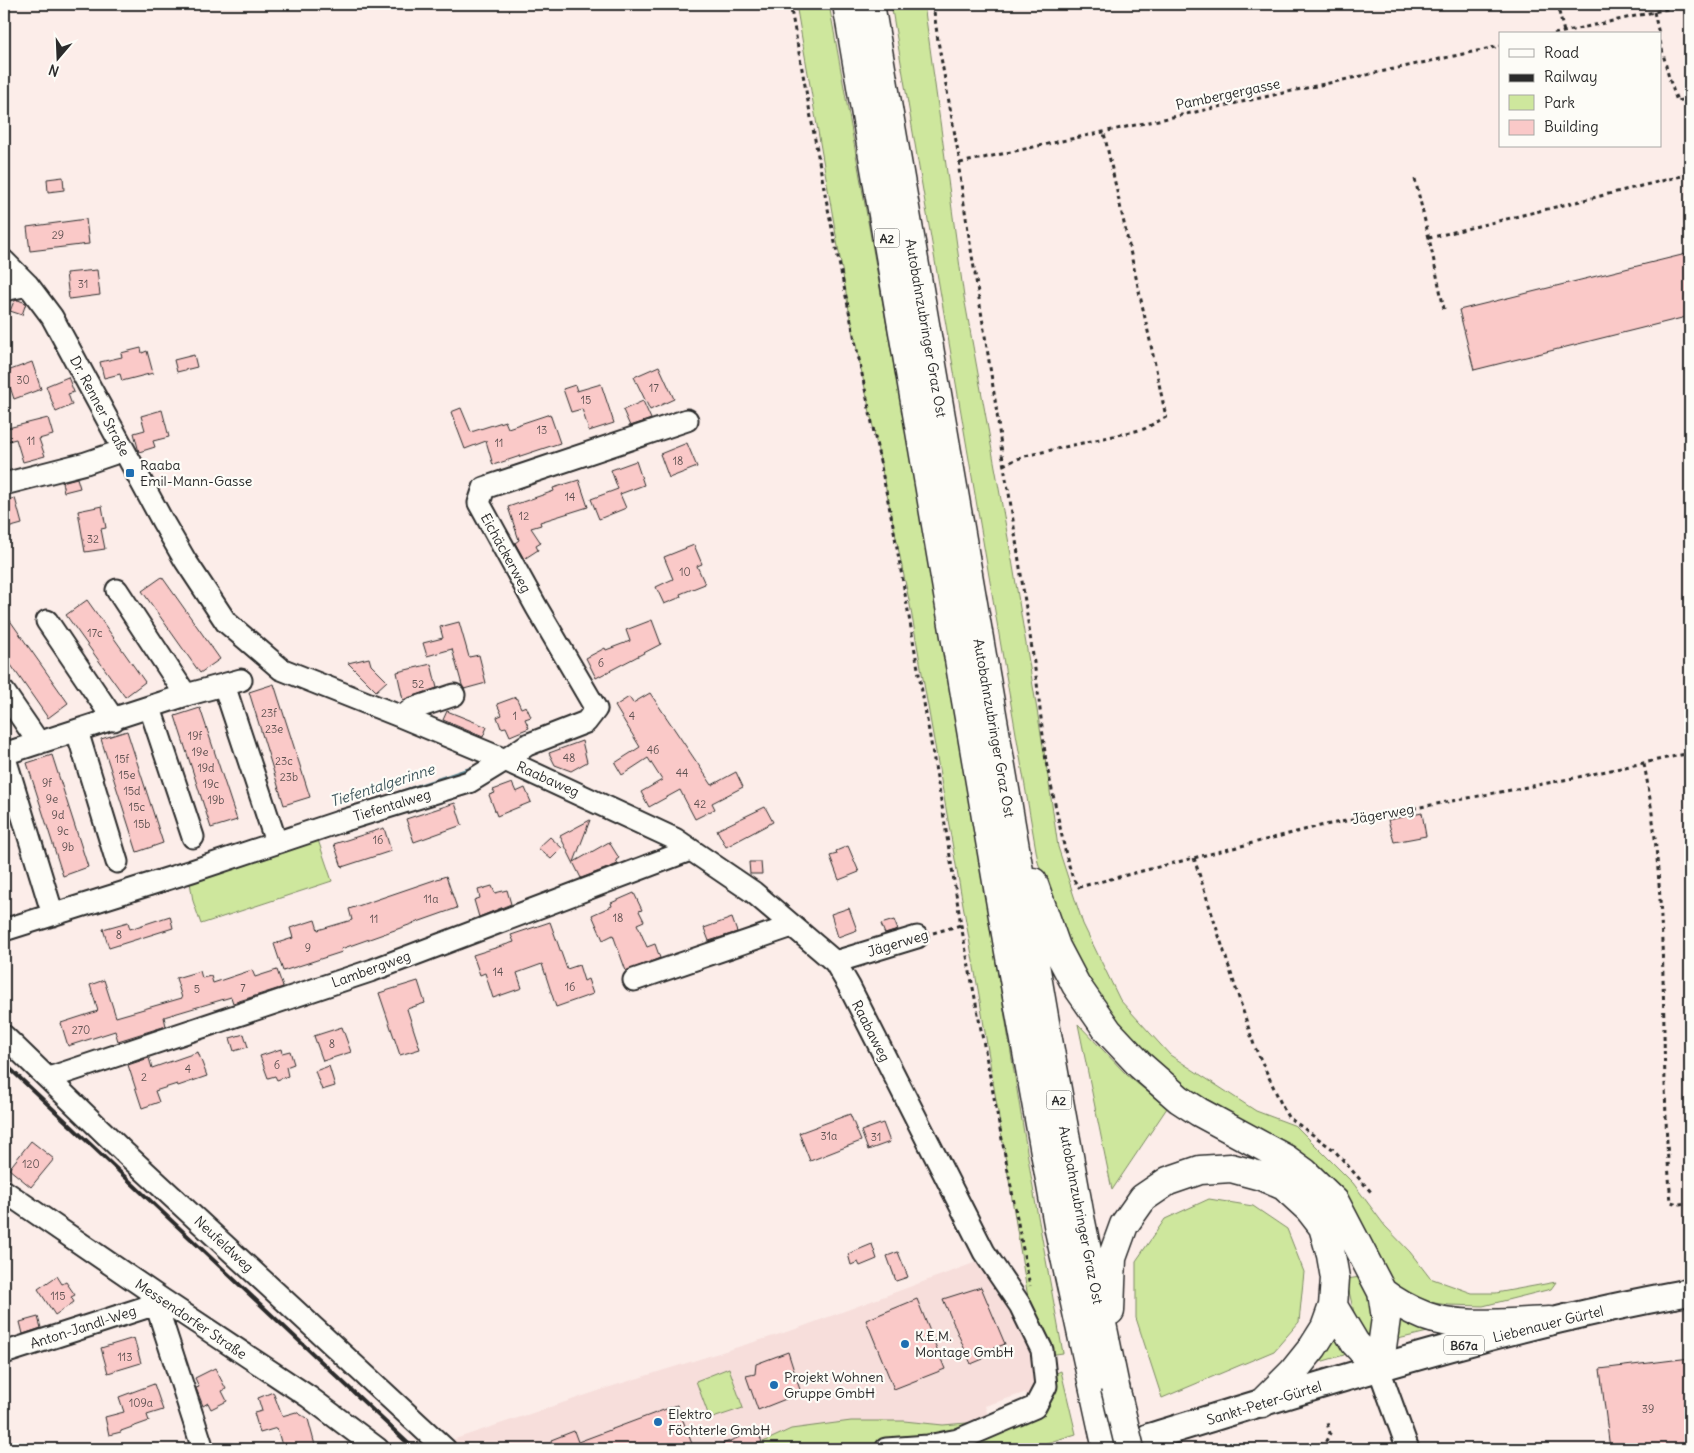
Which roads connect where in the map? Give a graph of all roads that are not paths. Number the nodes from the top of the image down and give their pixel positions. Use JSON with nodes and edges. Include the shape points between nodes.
{"nodes":[{"id":1,"x":847,"y":4,"type":"edge"},
{"id":2,"x":870,"y":4,"type":"edge"},
{"id":3,"x":4,"y":261,"type":"edge"},
{"id":4,"x":28,"y":285,"type":"junction"},
{"id":5,"x":4,"y":290,"type":"edge"},
{"id":6,"x":687,"y":420,"type":"dead end"},
{"id":7,"x":124,"y":450,"type":"junction"},
{"id":8,"x":4,"y":484,"type":"edge"},
{"id":9,"x":185,"y":560,"type":"joint"},
{"id":10,"x":117,"y":590,"type":"dead end"},
{"id":11,"x":47,"y":621,"type":"dead end"},
{"id":12,"x":4,"y":692,"type":"edge"},
{"id":13,"x":454,"y":695,"type":"dead end"},
{"id":14,"x":186,"y":696,"type":"junction"},
{"id":15,"x":150,"y":708,"type":"junction"},
{"id":16,"x":402,"y":717,"type":"junction"},
{"id":17,"x":114,"y":720,"type":"junction"},
{"id":18,"x":77,"y":731,"type":"junction"},
{"id":19,"x":39,"y":743,"type":"junction"},
{"id":20,"x":4,"y":755,"type":"edge"},
{"id":21,"x":505,"y":760,"type":"junction"},
{"id":22,"x":193,"y":837,"type":"dead end"},
{"id":23,"x":276,"y":842,"type":"junction"},
{"id":24,"x":1014,"y":848,"type":"junction"},
{"id":25,"x":690,"y":850,"type":"junction"},
{"id":26,"x":117,"y":862,"type":"dead end"},
{"id":27,"x":53,"y":915,"type":"junction"},
{"id":28,"x":792,"y":926,"type":"junction"},
{"id":29,"x":4,"y":930,"type":"edge"},
{"id":30,"x":917,"y":937,"type":"road end"},
{"id":31,"x":835,"y":962,"type":"junction"},
{"id":32,"x":634,"y":980,"type":"dead end"},
{"id":33,"x":4,"y":1036,"type":"edge"},
{"id":34,"x":49,"y":1078,"type":"junction"},
{"id":35,"x":4,"y":1191,"type":"edge"},
{"id":36,"x":1382,"y":1292,"type":"junction"},
{"id":37,"x":1690,"y":1292,"type":"edge"},
{"id":38,"x":158,"y":1301,"type":"junction"},
{"id":39,"x":1333,"y":1306,"type":"junction"},
{"id":40,"x":1549,"y":1321,"type":"junction"},
{"id":41,"x":1108,"y":1350,"type":"junction"},
{"id":42,"x":4,"y":1353,"type":"edge"},
{"id":43,"x":1379,"y":1368,"type":"junction"},
{"id":44,"x":1105,"y":1390,"type":"junction"},
{"id":45,"x":1262,"y":1403,"type":"junction"},
{"id":46,"x":1139,"y":1443,"type":"edge"},
{"id":47,"x":203,"y":1449,"type":"edge"},
{"id":48,"x":378,"y":1449,"type":"edge"},
{"id":49,"x":445,"y":1449,"type":"edge"},
{"id":50,"x":886,"y":1449,"type":"edge"},
{"id":51,"x":1106,"y":1449,"type":"edge"},
{"id":52,"x":1408,"y":1449,"type":"edge"}],
"edges":[{"from":1,"to":44,"type":"highway","name":"Autobahnzubringer Graz Ost","number":"A2","via":[[1059,1230]]},
{"from":2,"to":24,"type":"highway","name":"Autobahnzubringer Graz Ost","number":"A2"},
{"from":3,"to":4,"type":"street","name":"Dr. Renner Straße"},
{"from":4,"to":5,"type":"street"},
{"from":4,"to":7,"type":"street","name":"Dr. Renner Straße","via":[[52,317]]},
{"from":6,"to":21,"type":"street","name":"Eichäckerweg","via":[[484,488],[479,503],[596,709],[586,722],[527,745]]},
{"from":7,"to":8,"type":"street"},
{"from":7,"to":9,"type":"street","name":"Dr. Renner Straße"},
{"from":9,"to":16,"type":"street","name":"Raabaweg","via":[[226,622],[281,669]]},
{"from":10,"to":14,"type":"street"},
{"from":11,"to":17,"type":"street"},
{"from":12,"to":19,"type":"street"},
{"from":13,"to":16,"type":"street","via":[[412,709]]},
{"from":14,"to":15,"type":"street"},
{"from":14,"to":23,"type":"street","via":[[232,682]]},
{"from":15,"to":17,"type":"street"},
{"from":15,"to":22,"type":"street"},
{"from":16,"to":21,"type":"street","name":"Raabaweg"},
{"from":17,"to":18,"type":"street"},
{"from":18,"to":19,"type":"street"},
{"from":18,"to":26,"type":"street"},
{"from":19,"to":20,"type":"street"},
{"from":20,"to":27,"type":"street"},
{"from":21,"to":23,"type":"street","name":"Tiefentalweg","via":[[469,782]]},
{"from":21,"to":25,"type":"street","name":"Raabaweg","via":[[676,838]]},
{"from":23,"to":27,"type":"street","name":"Tiefentalweg"},
{"from":24,"to":36,"type":"highway","via":[[1036,888],[1056,948],[1076,985],[1108,1031],[1179,1099],[1286,1159],[1323,1190],[1335,1202]]},
{"from":24,"to":41,"type":"highway","name":"Autobahnzubringer Graz Ost","number":"A2","via":[[1080,1217]]},
{"from":25,"to":28,"type":"street","name":"Raabaweg","via":[[753,892]]},
{"from":25,"to":34,"type":"street","name":"Lambergweg","via":[[374,970]]},
{"from":27,"to":29,"type":"street","name":"Tiefentalweg"},
{"from":28,"to":31,"type":"street","name":"Raabaweg"},
{"from":28,"to":32,"type":"street"},
{"from":30,"to":31,"type":"street","name":"Jägerweg"},
{"from":31,"to":50,"type":"street","name":"Raabaweg","via":[[984,1252],[1023,1311],[1042,1350],[1046,1386],[1035,1407],[958,1440]]},
{"from":33,"to":34,"type":"street","name":"Neufeldweg"},
{"from":34,"to":49,"type":"street","name":"Neufeldweg","via":[[126,1154]]},
{"from":35,"to":38,"type":"street","name":"Messendorfer Straße"},
{"from":36,"to":40,"type":"highway","via":[[1427,1317],[1454,1322]]},
{"from":36,"to":43,"type":"highway","via":[[1386,1318]]},
{"from":37,"to":40,"type":"main road","name":"Liebenauer Gürtel","number":"B67a"},
{"from":38,"to":42,"type":"street","name":"Anton-Jandl-Weg"},
{"from":38,"to":47,"type":"street","name":"Messendorfer Straße"},
{"from":38,"to":48,"type":"street","name":"Messendorfer Straße","via":[[309,1397]]},
{"from":39,"to":41,"type":"highway","via":[[1335,1278],[1331,1255],[1323,1227],[1309,1209],[1284,1186],[1261,1176],[1231,1168],[1200,1170],[1168,1181],[1143,1198],[1124,1225],[1112,1258]]},
{"from":39,"to":43,"type":"highway","via":[[1355,1343]]},
{"from":39,"to":45,"type":"highway","via":[[1314,1347]]},
{"from":40,"to":43,"type":"main road","name":"Liebenauer Gürtel","number":"B67a"},
{"from":41,"to":44,"type":"highway","name":"Autobahnzubringer Graz Ost","number":"A2"},
{"from":43,"to":45,"type":"main road","name":"Sankt-Peter-Gürtel","number":"B67a"},
{"from":43,"to":52,"type":"street"},
{"from":44,"to":46,"type":"highway","name":"Autobahnzubringer Graz Ost","number":"A2","bridge":true},
{"from":44,"to":51,"type":"highway","name":"Autobahnzubringer Graz Ost","number":"A2"},
{"from":45,"to":46,"type":"main road","name":"Sankt-Peter-Gürtel","number":"B67a"}]}
